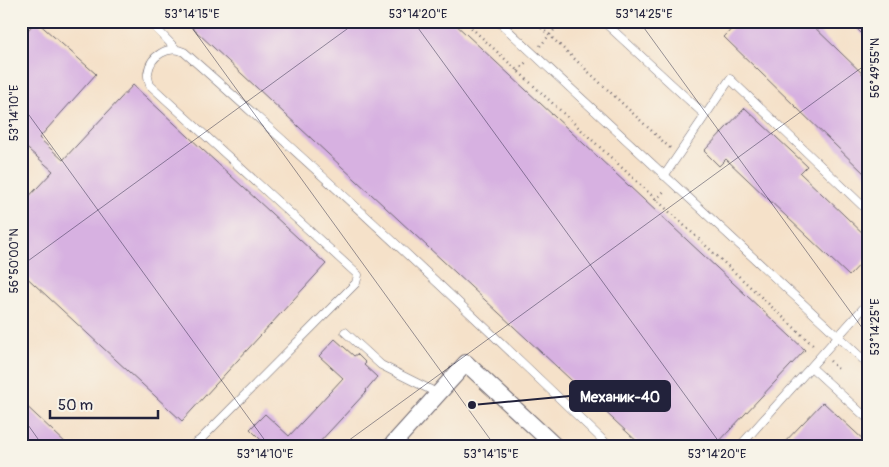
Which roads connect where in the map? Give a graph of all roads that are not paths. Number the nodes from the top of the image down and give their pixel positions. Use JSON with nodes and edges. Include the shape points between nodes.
{"nodes":[{"id":1,"x":149,"y":21,"type":"edge"},
{"id":2,"x":498,"y":21,"type":"edge"},
{"id":3,"x":603,"y":21,"type":"edge"},
{"id":4,"x":175,"y":48,"type":"junction"},
{"id":5,"x":706,"y":115,"type":"junction"},
{"id":6,"x":664,"y":176,"type":"junction"},
{"id":7,"x":868,"y":211,"type":"edge"},
{"id":8,"x":868,"y":303,"type":"edge"},
{"id":9,"x":345,"y":332,"type":"dead end"},
{"id":10,"x":838,"y":336,"type":"junction"},
{"id":11,"x":868,"y":364,"type":"edge"},
{"id":12,"x":811,"y":367,"type":"junction"},
{"id":13,"x":439,"y":394,"type":"junction"},
{"id":14,"x":868,"y":420,"type":"edge"},
{"id":15,"x":191,"y":446,"type":"edge"},
{"id":16,"x":391,"y":446,"type":"edge"},
{"id":17,"x":555,"y":446,"type":"edge"},
{"id":18,"x":609,"y":446,"type":"edge"},
{"id":19,"x":740,"y":446,"type":"edge"}],
"edges":[{"from":1,"to":4,"type":"lane"},
{"from":2,"to":6,"type":"lane"},
{"from":3,"to":5,"type":"lane"},
{"from":4,"to":15,"type":"lane","via":[[164,50],[153,61],[148,73],[150,85],[358,275],[356,283],[249,393]]},
{"from":4,"to":18,"type":"lane","via":[[184,52],[377,225]]},
{"from":5,"to":6,"type":"lane"},
{"from":5,"to":7,"type":"lane","via":[[730,79]]},
{"from":6,"to":10,"type":"lane"},
{"from":8,"to":10,"type":"lane"},
{"from":9,"to":13,"type":"lane","via":[[381,365]]},
{"from":10,"to":11,"type":"lane"},
{"from":10,"to":12,"type":"lane"},
{"from":12,"to":14,"type":"lane"},
{"from":12,"to":19,"type":"lane"},
{"from":13,"to":16,"type":"street"},
{"from":13,"to":17,"type":"street","via":[[466,363]]}]}
